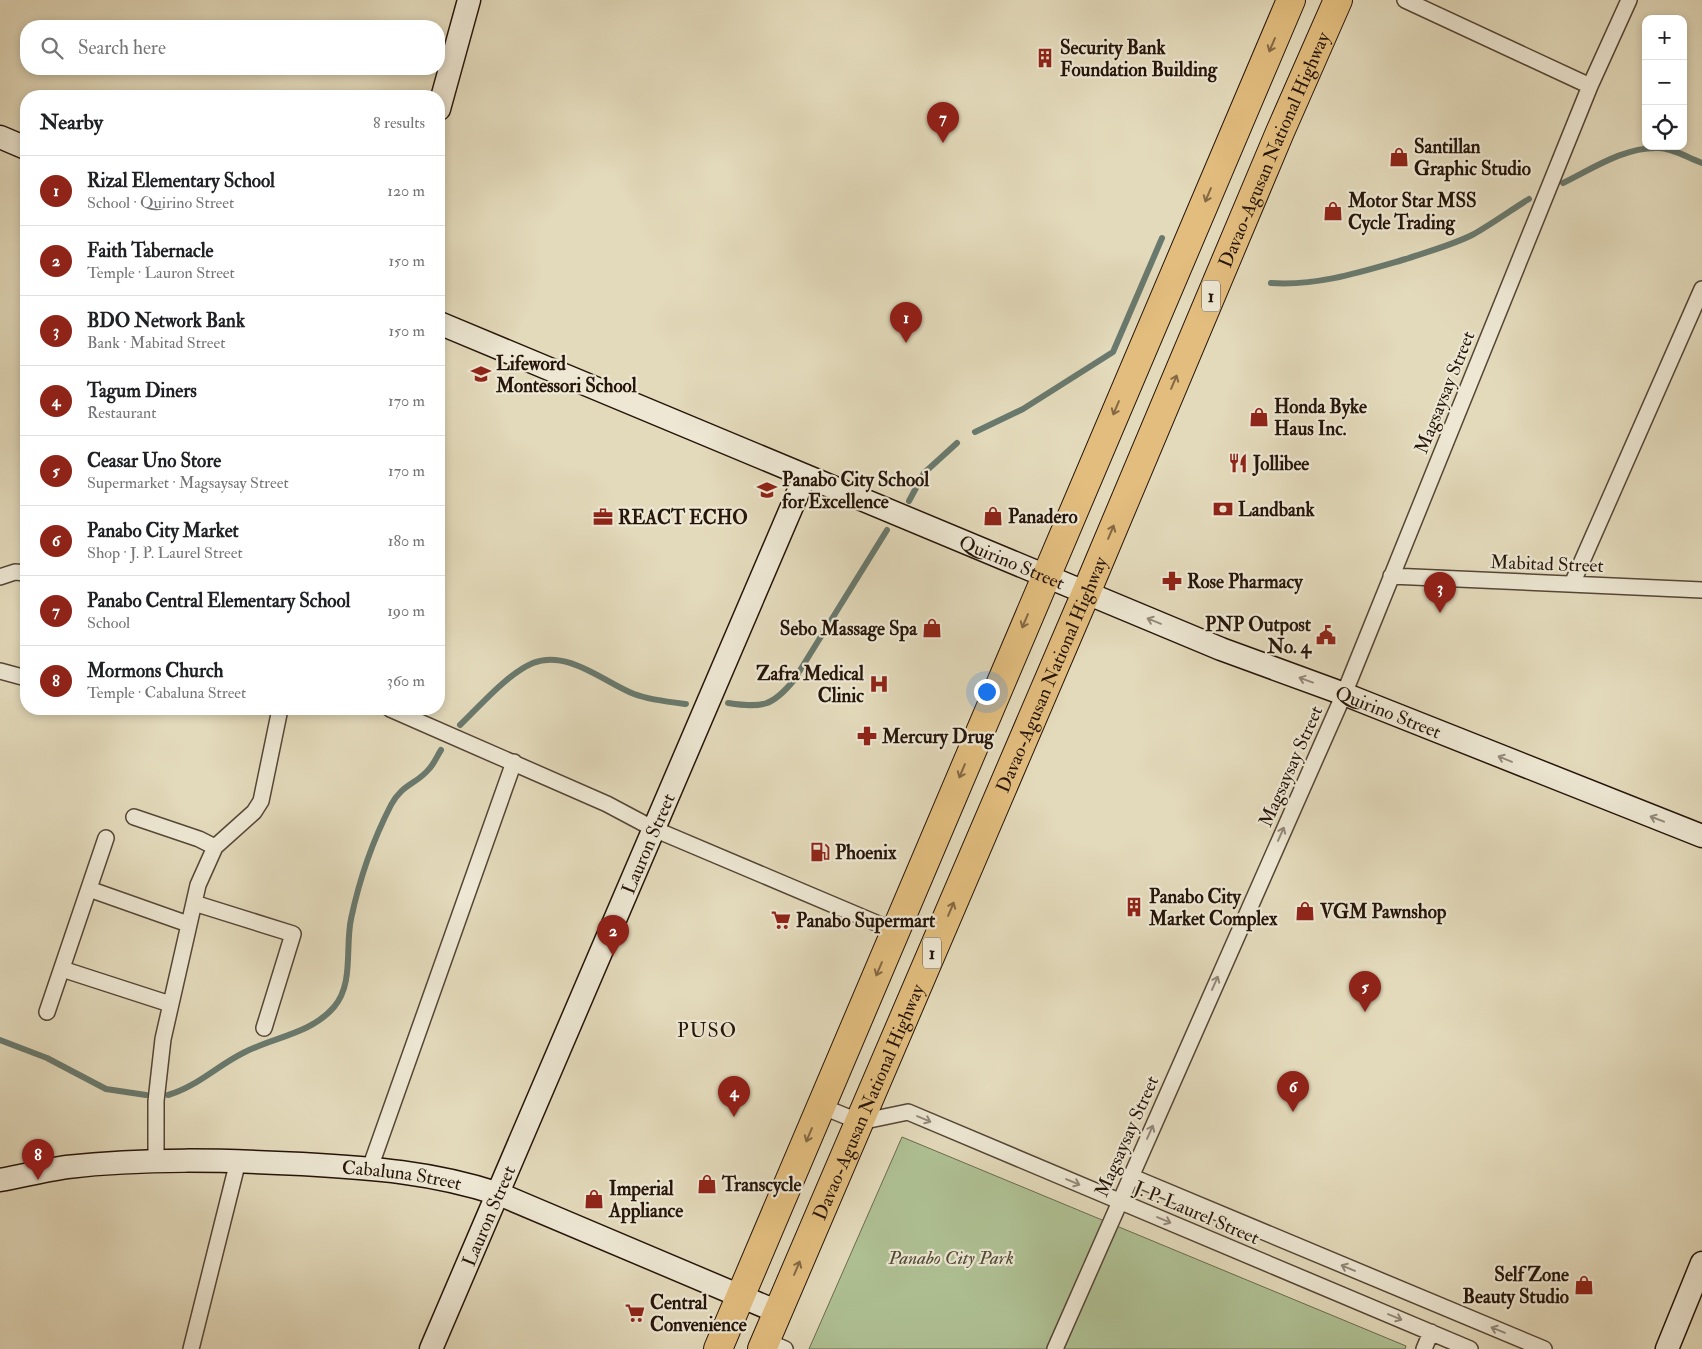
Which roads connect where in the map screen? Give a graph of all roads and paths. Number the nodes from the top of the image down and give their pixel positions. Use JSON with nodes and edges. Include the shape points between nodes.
{"nodes":[{"id":1,"x":469,"y":0,"type":"edge"},
{"id":2,"x":1291,"y":0,"type":"edge"},
{"id":3,"x":1338,"y":0,"type":"edge"},
{"id":4,"x":1405,"y":0,"type":"edge"},
{"id":5,"x":1628,"y":0,"type":"edge"},
{"id":6,"x":1590,"y":86,"type":"junction"},
{"id":7,"x":444,"y":90,"type":"edge"},
{"id":8,"x":0,"y":137,"type":"edge"},
{"id":9,"x":20,"y":145,"type":"edge"},
{"id":10,"x":1702,"y":289,"type":"edge"},
{"id":11,"x":445,"y":326,"type":"edge"},
{"id":12,"x":805,"y":476,"type":"junction"},
{"id":13,"x":20,"y":572,"type":"edge"},
{"id":14,"x":1044,"y":576,"type":"junction"},
{"id":15,"x":1391,"y":576,"type":"junction"},
{"id":16,"x":0,"y":577,"type":"edge"},
{"id":17,"x":1572,"y":584,"type":"junction"},
{"id":18,"x":1702,"y":590,"type":"edge"},
{"id":19,"x":1086,"y":593,"type":"junction"},
{"id":20,"x":0,"y":671,"type":"edge"},
{"id":21,"x":20,"y":676,"type":"edge"},
{"id":22,"x":1344,"y":694,"type":"junction"},
{"id":23,"x":279,"y":715,"type":"edge"},
{"id":24,"x":404,"y":715,"type":"edge"},
{"id":25,"x":514,"y":762,"type":"junction"},
{"id":26,"x":134,"y":817,"type":"dead end"},
{"id":27,"x":654,"y":829,"type":"junction"},
{"id":28,"x":1702,"y":836,"type":"edge"},
{"id":29,"x":106,"y":838,"type":"dead end"},
{"id":30,"x":215,"y":847,"type":"junction"},
{"id":31,"x":89,"y":888,"type":"junction"},
{"id":32,"x":194,"y":903,"type":"junction"},
{"id":33,"x":188,"y":924,"type":"junction"},
{"id":34,"x":895,"y":931,"type":"junction"},
{"id":35,"x":62,"y":969,"type":"junction"},
{"id":36,"x":170,"y":1004,"type":"junction"},
{"id":37,"x":47,"y":1012,"type":"dead end"},
{"id":38,"x":264,"y":1028,"type":"dead end"},
{"id":39,"x":821,"y":1106,"type":"junction"},
{"id":40,"x":860,"y":1122,"type":"junction"},
{"id":41,"x":156,"y":1160,"type":"junction"},
{"id":42,"x":238,"y":1161,"type":"junction"},
{"id":43,"x":370,"y":1168,"type":"junction"},
{"id":44,"x":1130,"y":1176,"type":"junction"},
{"id":45,"x":0,"y":1180,"type":"edge"},
{"id":46,"x":499,"y":1194,"type":"junction"},
{"id":47,"x":1119,"y":1201,"type":"junction"},
{"id":48,"x":1702,"y":1263,"type":"edge"},
{"id":49,"x":740,"y":1296,"type":"junction"},
{"id":50,"x":778,"y":1312,"type":"junction"},
{"id":51,"x":1431,"y":1332,"type":"junction"},
{"id":52,"x":771,"y":1346,"type":"edge"},
{"id":53,"x":191,"y":1349,"type":"edge"},
{"id":54,"x":431,"y":1349,"type":"edge"},
{"id":55,"x":718,"y":1349,"type":"edge"},
{"id":56,"x":1055,"y":1349,"type":"edge"},
{"id":57,"x":1424,"y":1349,"type":"edge"},
{"id":58,"x":1470,"y":1349,"type":"edge"},
{"id":59,"x":1544,"y":1349,"type":"edge"},
{"id":60,"x":1667,"y":1349,"type":"edge"}],
"edges":[{"from":1,"to":7,"type":"street"},
{"from":2,"to":14,"type":"highway","one_way":true},
{"from":19,"to":3,"type":"highway","name":"Davao-Agusan National Highway","number":"1","one_way":true},
{"from":4,"to":6,"type":"street"},
{"from":5,"to":6,"type":"street","name":"Magsaysay Street"},
{"from":6,"to":15,"type":"street","name":"Magsaysay Street"},
{"from":8,"to":9,"type":"street"},
{"from":10,"to":17,"type":"street"},
{"from":11,"to":12,"type":"street","name":"Quirino Street"},
{"from":12,"to":14,"type":"street","name":"Quirino Street"},
{"from":12,"to":27,"type":"street","name":"Lauron Street"},
{"from":13,"to":16,"type":"street"},
{"from":14,"to":19,"type":"street","name":"Quirino Street"},
{"from":14,"to":34,"type":"highway","one_way":true},
{"from":15,"to":17,"type":"street","name":"Mabitad Street"},
{"from":15,"to":22,"type":"street","name":"Magsaysay Street"},
{"from":17,"to":18,"type":"street","name":"Mabitad Street"},
{"from":22,"to":19,"type":"street","name":"Quirino Street","one_way":true,"via":[[1221,649]]},
{"from":40,"to":19,"type":"highway","name":"Davao-Agusan National Highway","number":"1","one_way":true},
{"from":20,"to":21,"type":"street"},
{"from":28,"to":22,"type":"street","name":"Quirino Street","one_way":true},
{"from":44,"to":22,"type":"street","name":"Magsaysay Street","one_way":true},
{"from":23,"to":30,"type":"street","via":[[261,802]]},
{"from":24,"to":25,"type":"street"},
{"from":25,"to":27,"type":"street"},
{"from":25,"to":43,"type":"street"},
{"from":26,"to":30,"type":"street"},
{"from":27,"to":34,"type":"street"},
{"from":27,"to":46,"type":"street","name":"Lauron Street"},
{"from":29,"to":31,"type":"street"},
{"from":30,"to":32,"type":"street"},
{"from":31,"to":33,"type":"street"},
{"from":31,"to":35,"type":"street"},
{"from":32,"to":33,"type":"street"},
{"from":32,"to":38,"type":"street","via":[[293,934]]},
{"from":33,"to":36,"type":"street"},
{"from":34,"to":39,"type":"highway","one_way":true},
{"from":35,"to":36,"type":"street"},
{"from":35,"to":37,"type":"street"},
{"from":36,"to":41,"type":"street","via":[[158,1082]]},
{"from":39,"to":40,"type":"street"},
{"from":39,"to":49,"type":"highway","one_way":true},
{"from":40,"to":47,"type":"street","name":"J. P. Laurel Street","one_way":true,"via":[[908,1112]]},
{"from":50,"to":40,"type":"highway","name":"Davao-Agusan National Highway","number":"1","one_way":true},
{"from":41,"to":42,"type":"street","name":"Cabaluna Street"},
{"from":41,"to":45,"type":"street","name":"Cabaluna Street","via":[[66,1167]]},
{"from":42,"to":43,"type":"street","name":"Cabaluna Street"},
{"from":42,"to":53,"type":"street"},
{"from":43,"to":46,"type":"street","name":"Cabaluna Street","via":[[417,1172]]},
{"from":44,"to":47,"type":"street","name":"Magsaysay Street"},
{"from":59,"to":44,"type":"street","name":"J. P. Laurel Street","one_way":true},
{"from":46,"to":49,"type":"street","name":"Cabaluna Street"},
{"from":46,"to":54,"type":"street","name":"Lauron Street"},
{"from":47,"to":51,"type":"street","name":"J. P. Laurel Street","one_way":true},
{"from":47,"to":56,"type":"street","name":"Magsaysay Street"},
{"from":48,"to":60,"type":"street"},
{"from":49,"to":50,"type":"street","name":"Cabaluna Street"},
{"from":49,"to":55,"type":"highway"},
{"from":50,"to":52,"type":"highway","name":"Davao-Agusan National Highway","number":"1"},
{"from":51,"to":57,"type":"street"},
{"from":51,"to":58,"type":"street","name":"J. P. Laurel Street"}]}
